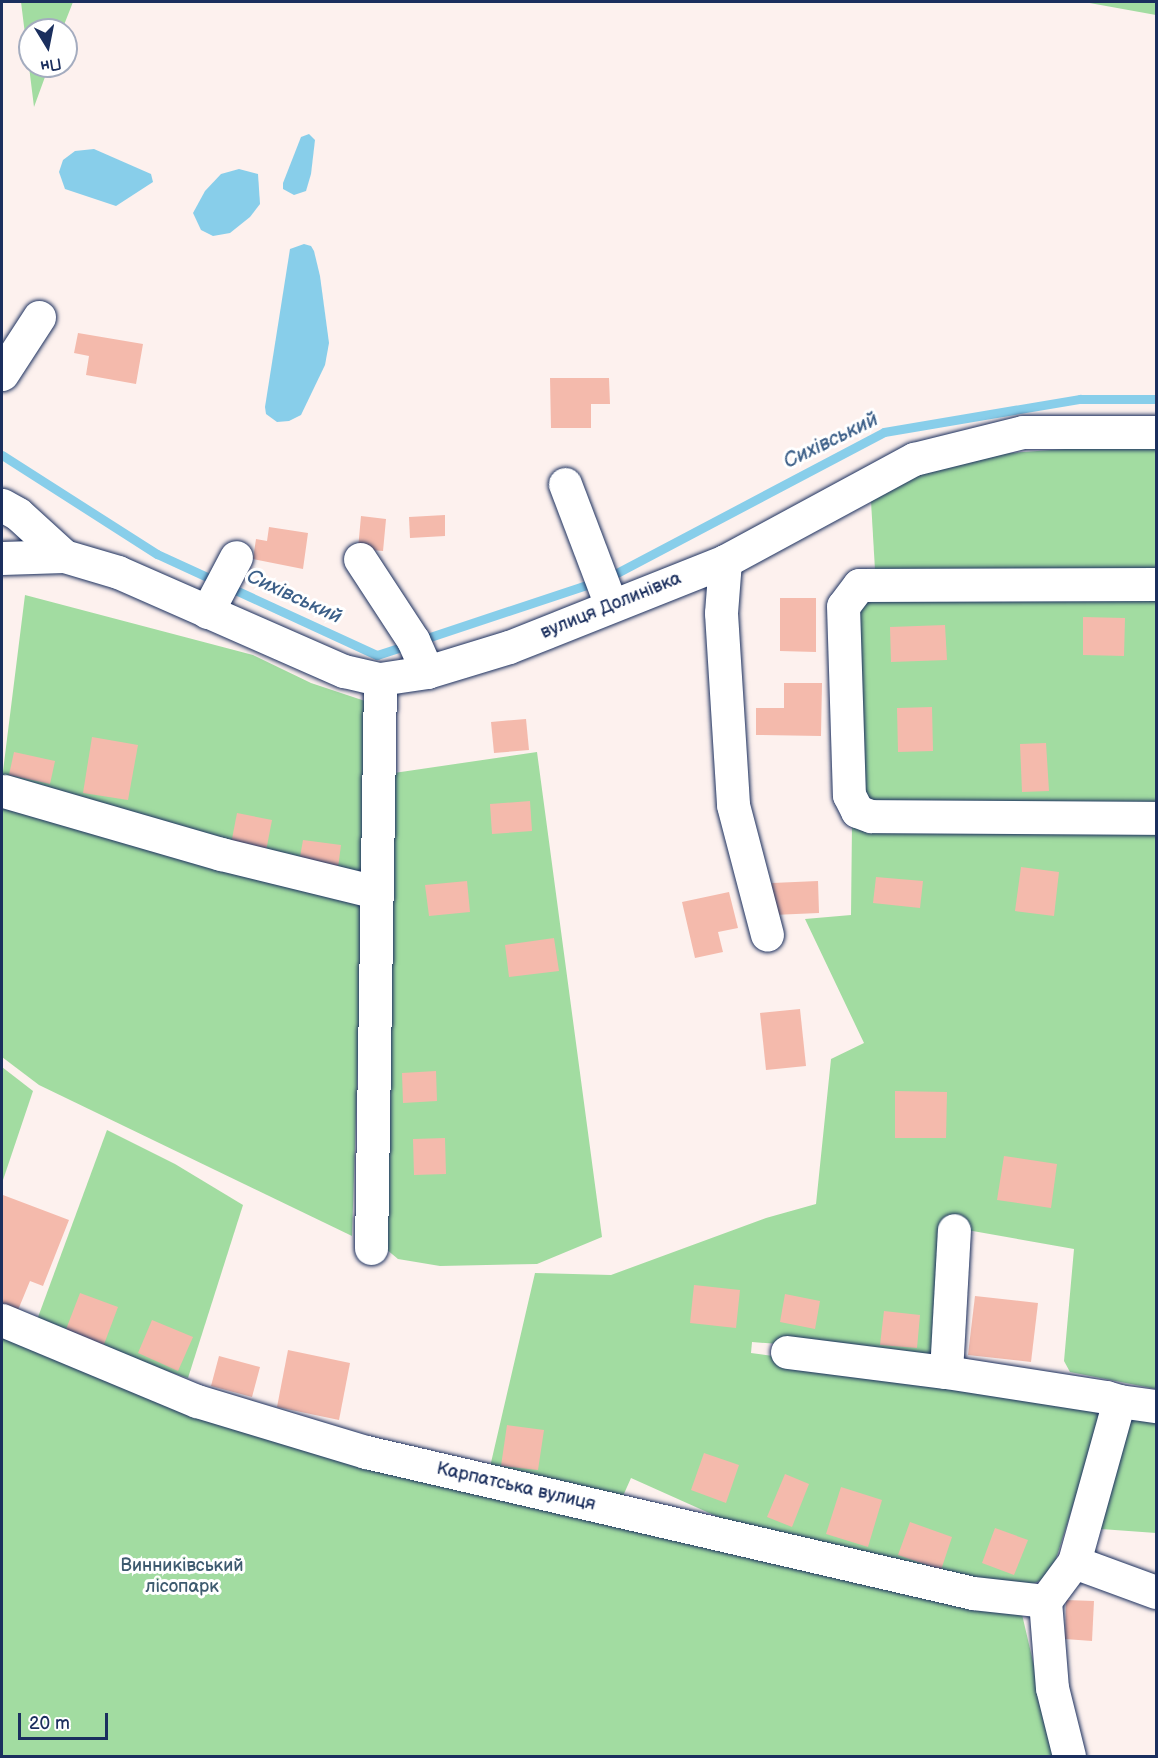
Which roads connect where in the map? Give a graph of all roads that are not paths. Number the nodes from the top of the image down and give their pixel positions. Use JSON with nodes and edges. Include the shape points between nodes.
{"nodes":[{"id":1,"x":39,"y":317,"type":"dead end"},
{"id":2,"x":2,"y":375,"type":"edge"},
{"id":3,"x":1156,"y":432,"type":"edge"},
{"id":4,"x":565,"y":484,"type":"dead end"},
{"id":5,"x":2,"y":505,"type":"edge"},
{"id":6,"x":64,"y":556,"type":"junction"},
{"id":7,"x":2,"y":558,"type":"edge"},
{"id":8,"x":360,"y":559,"type":"dead end"},
{"id":9,"x":725,"y":561,"type":"junction"},
{"id":10,"x":1156,"y":584,"type":"edge"},
{"id":11,"x":611,"y":605,"type":"junction"},
{"id":12,"x":418,"y":653,"type":"junction"},
{"id":13,"x":380,"y":680,"type":"junction"},
{"id":14,"x":4,"y":791,"type":"dead end"},
{"id":15,"x":1156,"y":818,"type":"edge"},
{"id":16,"x":376,"y":892,"type":"junction"},
{"id":17,"x":767,"y":935,"type":"dead end"},
{"id":18,"x":954,"y":1230,"type":"dead end"},
{"id":19,"x":371,"y":1248,"type":"dead end"},
{"id":20,"x":2,"y":1320,"type":"edge"},
{"id":21,"x":787,"y":1352,"type":"dead end"},
{"id":22,"x":946,"y":1372,"type":"junction"},
{"id":23,"x":1119,"y":1401,"type":"junction"},
{"id":24,"x":1156,"y":1406,"type":"edge"},
{"id":25,"x":1074,"y":1562,"type":"junction"},
{"id":26,"x":1156,"y":1592,"type":"edge"},
{"id":27,"x":1045,"y":1600,"type":"junction"},
{"id":28,"x":1069,"y":1756,"type":"edge"}],
"edges":[{"from":1,"to":2,"type":"street"},
{"from":3,"to":9,"type":"street","name":"вулиця Долинівка","via":[[1023,432],[914,459]]},
{"from":4,"to":11,"type":"street"},
{"from":5,"to":6,"type":"street","name":"вулиця Долинівка","via":[[18,514]]},
{"from":6,"to":7,"type":"street","name":"вулиця Долинівка"},
{"from":6,"to":13,"type":"street","name":"вулиця Долинівка","via":[[118,572],[222,584],[344,671]]},
{"from":8,"to":12,"type":"street"},
{"from":9,"to":11,"type":"street","name":"вулиця Долинівка"},
{"from":9,"to":17,"type":"street","via":[[721,613],[733,805]]},
{"from":10,"to":15,"type":"street","via":[[859,585],[843,606],[849,795],[857,811],[871,816]]},
{"from":11,"to":12,"type":"street","name":"вулиця Долинівка","via":[[509,646]]},
{"from":12,"to":13,"type":"street","name":"вулиця Долинівка"},
{"from":13,"to":16,"type":"street"},
{"from":14,"to":16,"type":"street","via":[[221,854]]},
{"from":16,"to":19,"type":"street"},
{"from":18,"to":22,"type":"street"},
{"from":20,"to":27,"type":"street","name":"Карпатська вулиця","via":[[197,1401],[366,1452],[973,1593]]},
{"from":21,"to":22,"type":"street"},
{"from":22,"to":23,"type":"street"},
{"from":23,"to":24,"type":"street"},
{"from":23,"to":25,"type":"street"},
{"from":25,"to":26,"type":"street"},
{"from":25,"to":27,"type":"street"},
{"from":27,"to":28,"type":"street","via":[[1052,1688]]}]}
